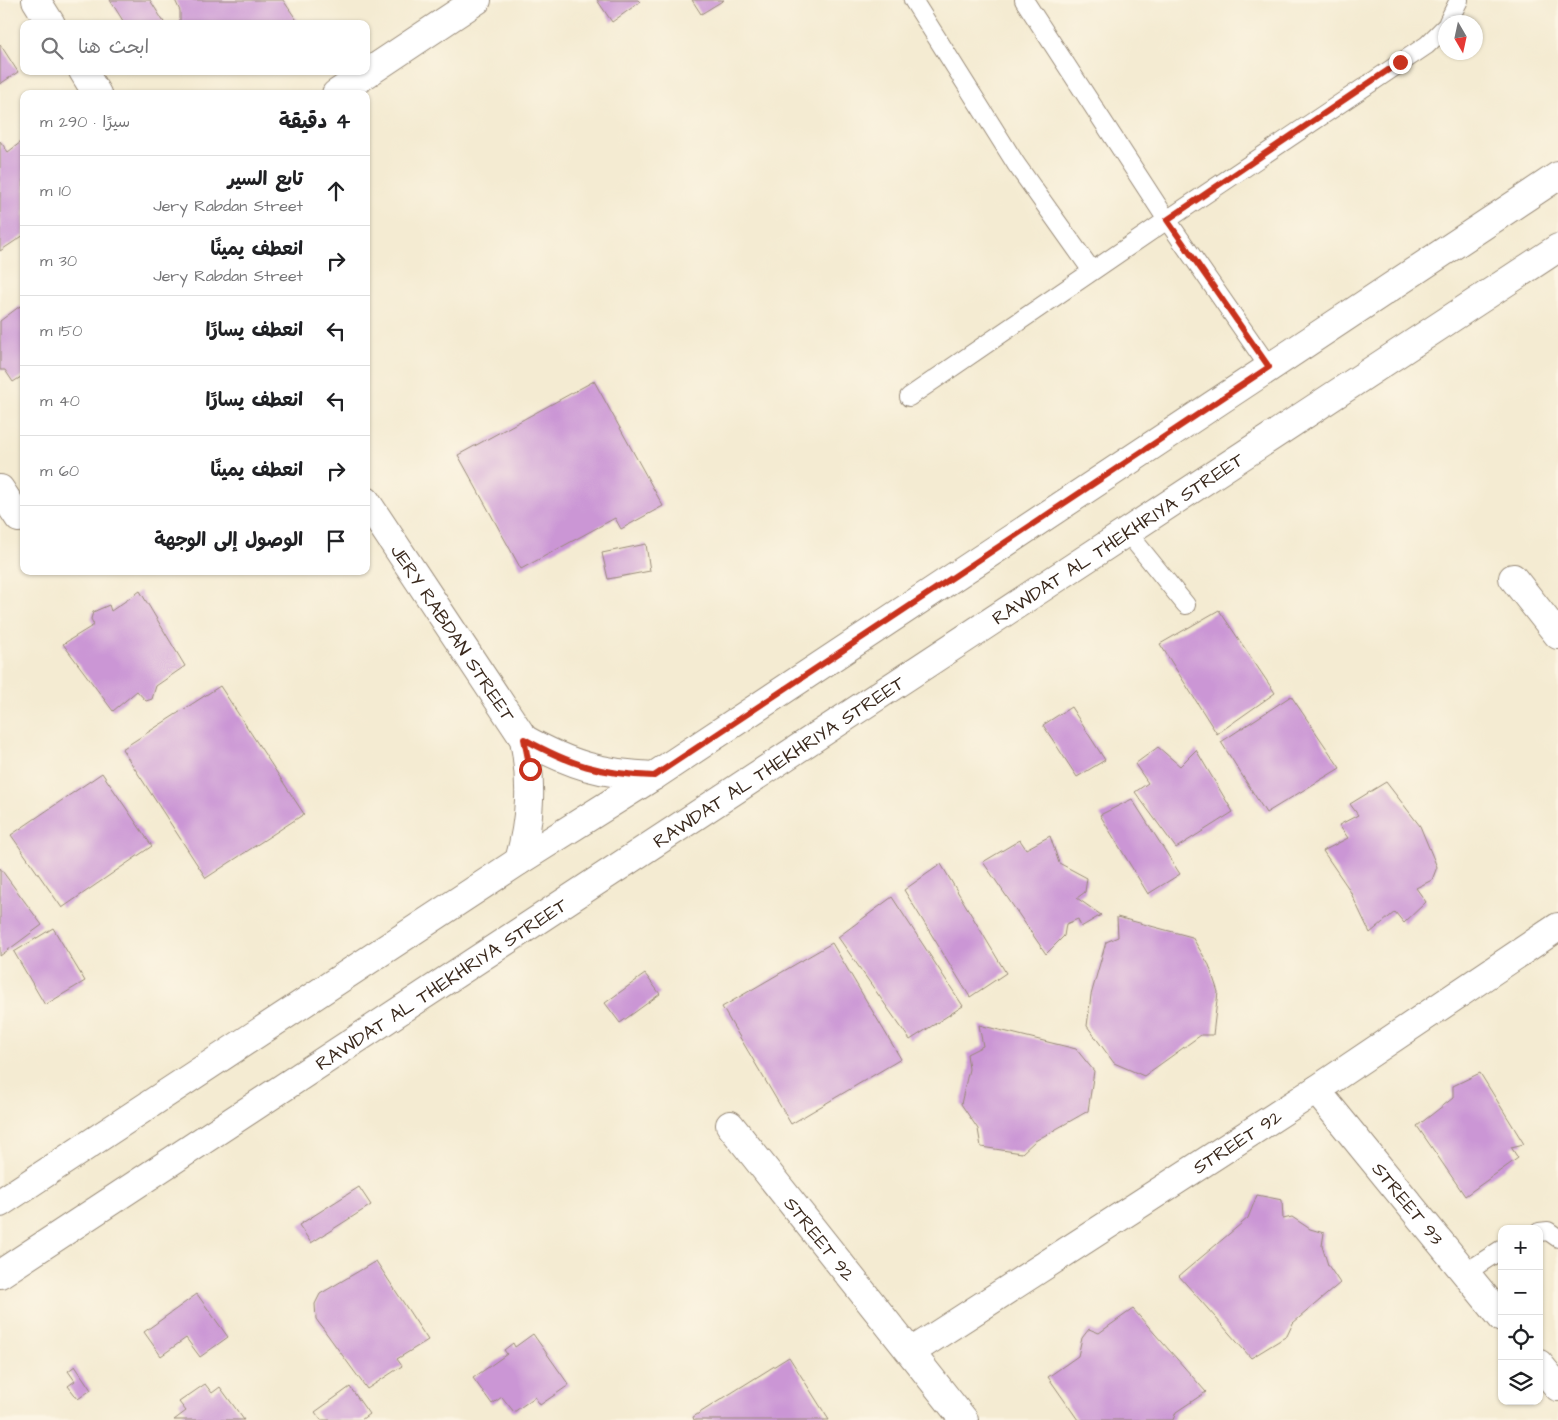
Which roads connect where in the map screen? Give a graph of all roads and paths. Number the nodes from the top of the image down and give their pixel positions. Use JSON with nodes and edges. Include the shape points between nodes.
{"nodes":[{"id":1,"x":36,"y":0,"type":"edge"},
{"id":2,"x":477,"y":0,"type":"edge"},
{"id":3,"x":913,"y":0,"type":"edge"},
{"id":4,"x":1024,"y":0,"type":"edge"},
{"id":5,"x":1459,"y":0,"type":"edge"},
{"id":6,"x":1452,"y":15,"type":"edge"},
{"id":7,"x":49,"y":20,"type":"edge"},
{"id":8,"x":1438,"y":34,"type":"edge"},
{"id":9,"x":370,"y":71,"type":"edge"},
{"id":10,"x":85,"y":75,"type":"edge"},
{"id":11,"x":364,"y":75,"type":"edge"},
{"id":12,"x":95,"y":90,"type":"edge"},
{"id":13,"x":342,"y":90,"type":"edge"},
{"id":14,"x":1558,"y":176,"type":"edge"},
{"id":15,"x":1167,"y":220,"type":"junction"},
{"id":16,"x":1558,"y":248,"type":"edge"},
{"id":17,"x":1092,"y":271,"type":"junction"},
{"id":18,"x":1269,"y":367,"type":"junction"},
{"id":19,"x":909,"y":397,"type":"dead end"},
{"id":20,"x":0,"y":489,"type":"edge"},
{"id":21,"x":370,"y":507,"type":"edge"},
{"id":22,"x":14,"y":521,"type":"edge"},
{"id":23,"x":1128,"y":532,"type":"junction"},
{"id":24,"x":1513,"y":578,"type":"dead end"},
{"id":25,"x":1186,"y":606,"type":"dead end"},
{"id":26,"x":1558,"y":635,"type":"edge"},
{"id":27,"x":524,"y":739,"type":"junction"},
{"id":28,"x":654,"y":776,"type":"junction"},
{"id":29,"x":519,"y":861,"type":"junction"},
{"id":30,"x":1558,"y":926,"type":"edge"},
{"id":31,"x":1316,"y":1090,"type":"junction"},
{"id":32,"x":730,"y":1125,"type":"dead end"},
{"id":33,"x":0,"y":1203,"type":"edge"},
{"id":34,"x":1543,"y":1232,"type":"edge"},
{"id":35,"x":1558,"y":1238,"type":"edge"},
{"id":36,"x":1498,"y":1252,"type":"edge"},
{"id":37,"x":1465,"y":1273,"type":"junction"},
{"id":38,"x":0,"y":1274,"type":"edge"},
{"id":39,"x":1500,"y":1315,"type":"edge"},
{"id":40,"x":911,"y":1352,"type":"junction"},
{"id":41,"x":1543,"y":1369,"type":"edge"},
{"id":42,"x":1558,"y":1387,"type":"edge"},
{"id":43,"x":964,"y":1420,"type":"edge"}],
"edges":[{"from":1,"to":7,"type":"street"},
{"from":2,"to":9,"type":"street"},
{"from":3,"to":17,"type":"lane","via":[[1016,164]]},
{"from":4,"to":15,"type":"lane"},
{"from":5,"to":6,"type":"lane"},
{"from":8,"to":15,"type":"lane","via":[[1427,45]]},
{"from":10,"to":12,"type":"street"},
{"from":11,"to":13,"type":"street"},
{"from":14,"to":18,"type":"street"},
{"from":15,"to":17,"type":"lane"},
{"from":15,"to":18,"type":"lane"},
{"from":16,"to":23,"type":"street","name":"RAWDAT AL THEKHRIYA STREET"},
{"from":17,"to":19,"type":"lane"},
{"from":18,"to":28,"type":"street"},
{"from":20,"to":22,"type":"street"},
{"from":21,"to":27,"type":"street","name":"JERY RABDAN STREET"},
{"from":23,"to":25,"type":"lane"},
{"from":23,"to":38,"type":"street","name":"RAWDAT AL THEKHRIYA STREET"},
{"from":24,"to":26,"type":"street"},
{"from":27,"to":28,"type":"street","name":"JERY RABDAN STREET","via":[[554,756],[586,768]]},
{"from":27,"to":29,"type":"street","name":"JERY RABDAN STREET","via":[[530,769],[531,800]]},
{"from":28,"to":29,"type":"street"},
{"from":29,"to":33,"type":"street"},
{"from":30,"to":31,"type":"street","name":"STREET 92"},
{"from":31,"to":37,"type":"street","name":"STREET 93"},
{"from":31,"to":40,"type":"street","name":"STREET 92"},
{"from":32,"to":40,"type":"street","name":"STREET 92"},
{"from":34,"to":35,"type":"lane"},
{"from":36,"to":37,"type":"lane"},
{"from":37,"to":39,"type":"street","name":"STREET 93"},
{"from":40,"to":43,"type":"street","name":"STREET 92"},
{"from":41,"to":42,"type":"street"}]}
